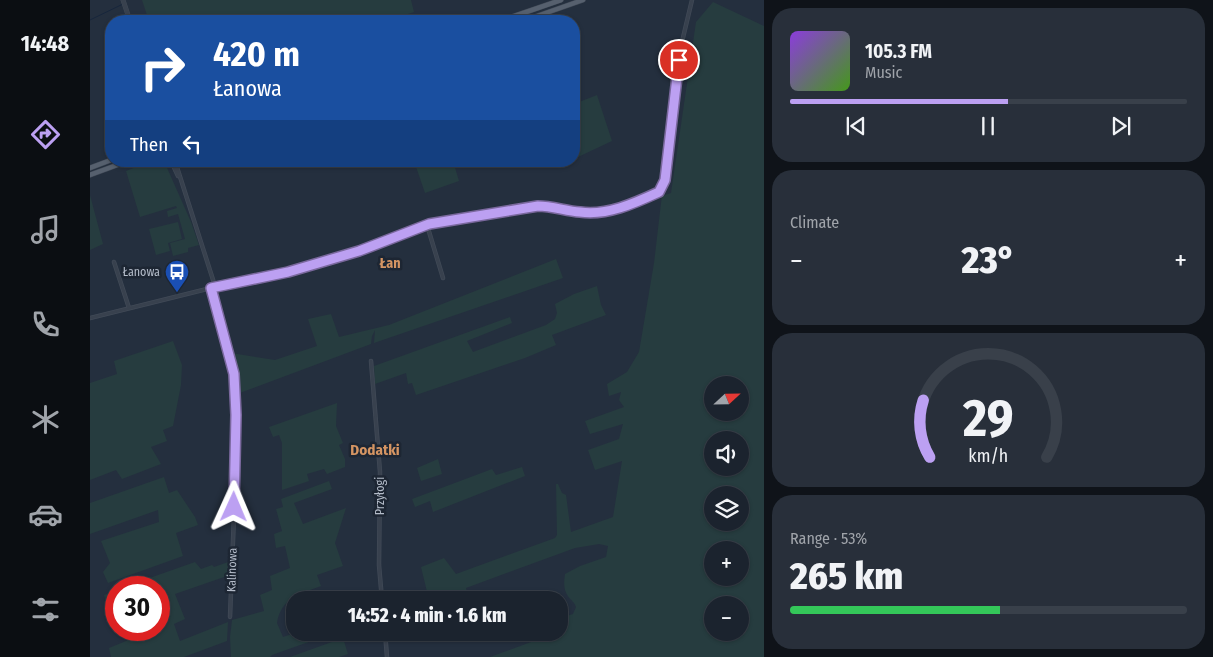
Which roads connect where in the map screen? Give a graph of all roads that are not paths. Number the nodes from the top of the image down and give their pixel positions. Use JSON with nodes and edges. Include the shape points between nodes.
{"nodes":[{"id":1,"x":123,"y":0,"type":"edge"},
{"id":2,"x":561,"y":0,"type":"edge"},
{"id":3,"x":583,"y":0,"type":"edge"},
{"id":4,"x":692,"y":0,"type":"edge"},
{"id":5,"x":128,"y":15,"type":"edge"},
{"id":6,"x":517,"y":15,"type":"edge"},
{"id":7,"x":540,"y":15,"type":"edge"},
{"id":8,"x":105,"y":162,"type":"edge"},
{"id":9,"x":112,"y":167,"type":"edge"},
{"id":10,"x":174,"y":167,"type":"edge"},
{"id":11,"x":177,"y":167,"type":"edge"},
{"id":12,"x":90,"y":168,"type":"edge"},
{"id":13,"x":90,"y":175,"type":"edge"},
{"id":14,"x":180,"y":180,"type":"junction"},
{"id":15,"x":427,"y":225,"type":"junction"},
{"id":16,"x":114,"y":262,"type":"dead end"},
{"id":17,"x":443,"y":278,"type":"dead end"},
{"id":18,"x":215,"y":286,"type":"junction"},
{"id":19,"x":211,"y":288,"type":"junction"},
{"id":20,"x":128,"y":308,"type":"junction"},
{"id":21,"x":90,"y":318,"type":"edge"},
{"id":22,"x":372,"y":361,"type":"dead end"},
{"id":23,"x":381,"y":591,"type":"edge"},
{"id":24,"x":230,"y":617,"type":"dead end"},
{"id":25,"x":386,"y":641,"type":"edge"},
{"id":26,"x":387,"y":657,"type":"edge"}],
"edges":[{"from":1,"to":5,"type":"street"},
{"from":2,"to":6,"type":"main road"},
{"from":3,"to":7,"type":"main road"},
{"from":4,"to":15,"type":"street","via":[[681,46],[665,180],[659,192],[602,212],[581,213],[538,206]]},
{"from":8,"to":12,"type":"main road"},
{"from":9,"to":13,"type":"main road"},
{"from":10,"to":14,"type":"street"},
{"from":11,"to":14,"type":"street"},
{"from":14,"to":18,"type":"street"},
{"from":15,"to":17,"type":"street"},
{"from":15,"to":18,"type":"street","via":[[359,251],[288,272]]},
{"from":16,"to":20,"type":"street"},
{"from":18,"to":19,"type":"street"},
{"from":19,"to":20,"type":"street"},
{"from":19,"to":24,"type":"street","name":"Kalinowa","via":[[232,364],[236,394]]},
{"from":20,"to":21,"type":"street"},
{"from":22,"to":23,"type":"street","name":"Przyłogi","via":[[380,472]]},
{"from":25,"to":26,"type":"street"}]}
